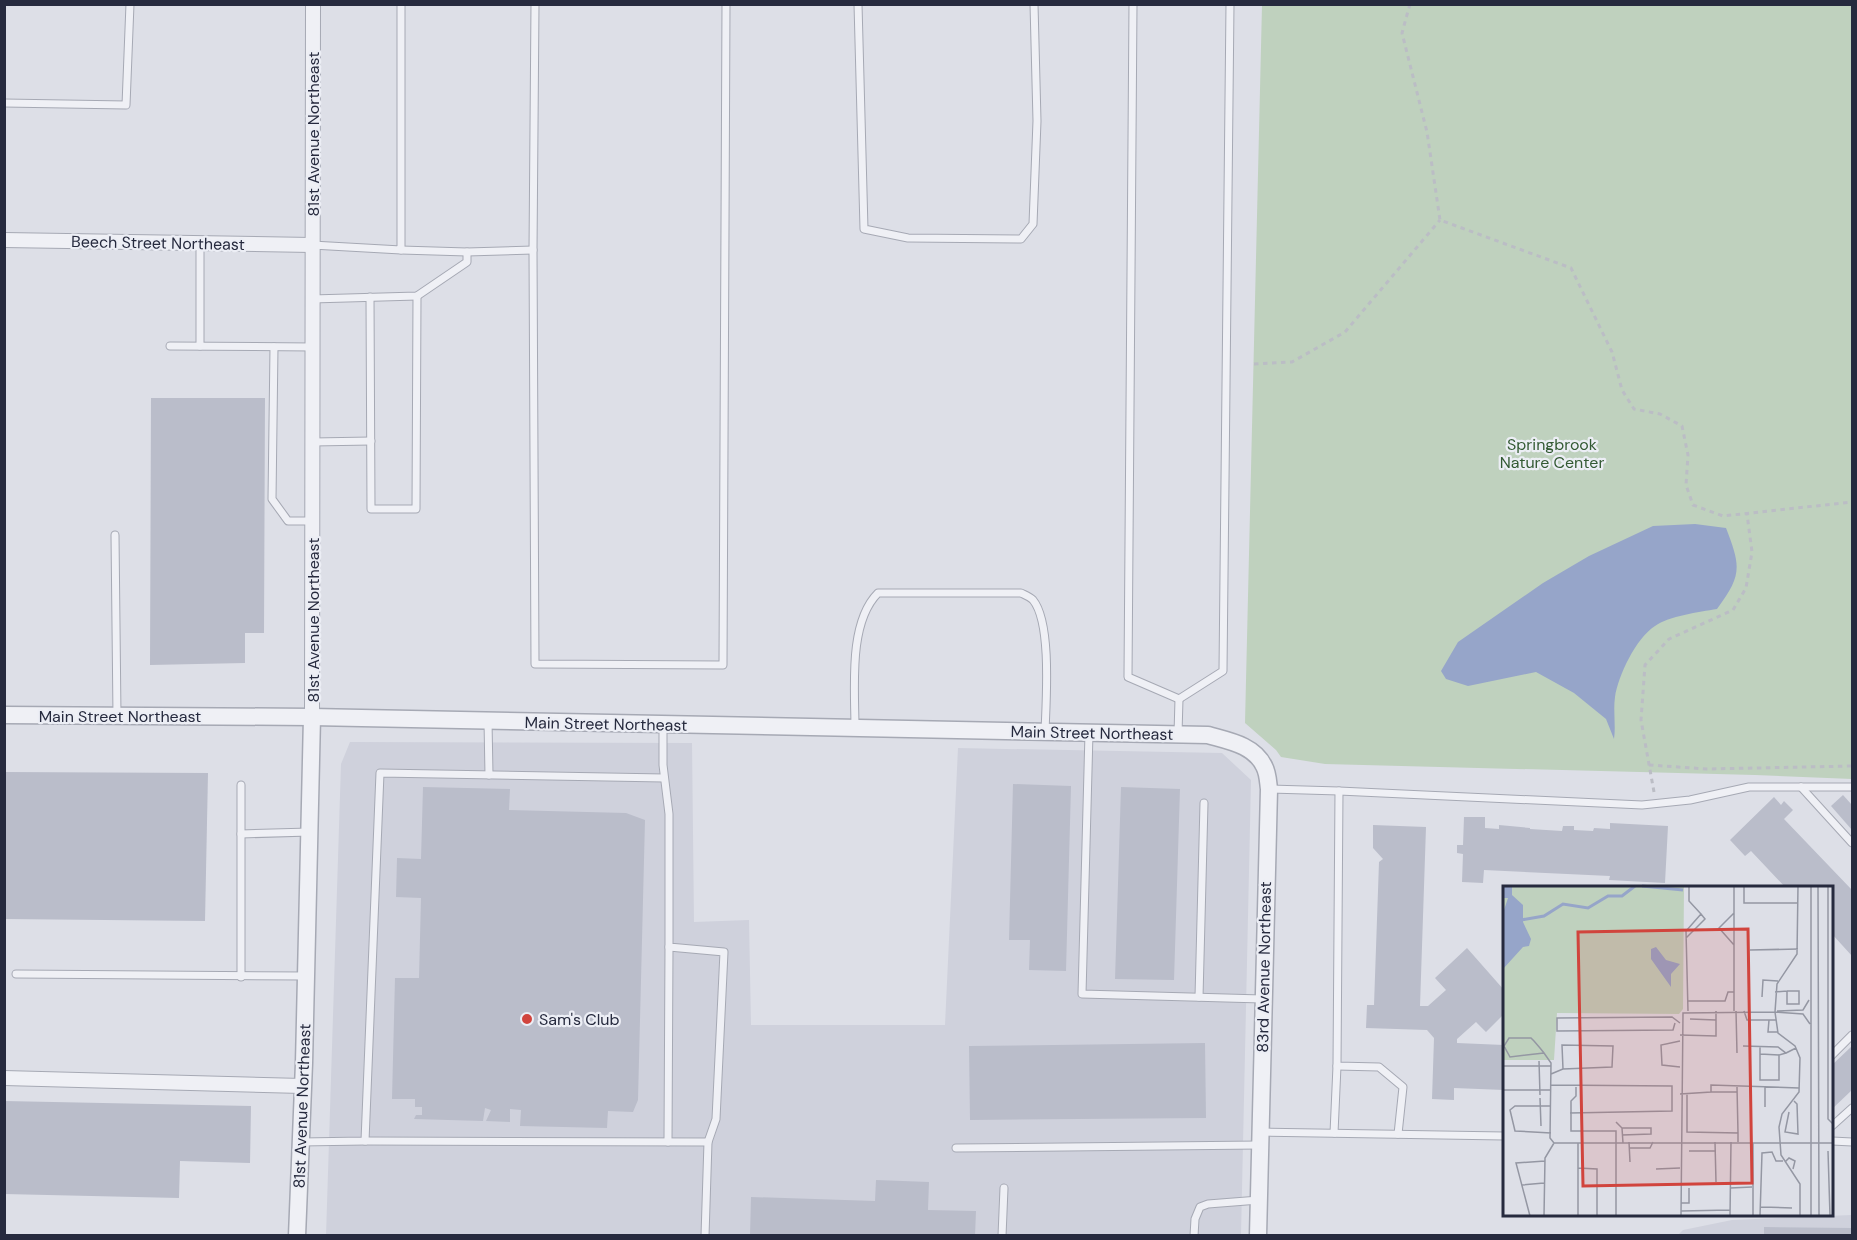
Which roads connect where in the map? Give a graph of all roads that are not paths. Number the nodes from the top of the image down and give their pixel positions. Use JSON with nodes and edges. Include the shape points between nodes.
{"nodes":[{"id":1,"x":130,"y":4,"type":"edge"},
{"id":2,"x":313,"y":4,"type":"edge"},
{"id":3,"x":401,"y":4,"type":"edge"},
{"id":4,"x":535,"y":4,"type":"edge"},
{"id":5,"x":726,"y":4,"type":"edge"},
{"id":6,"x":858,"y":4,"type":"edge"},
{"id":7,"x":1034,"y":4,"type":"edge"},
{"id":8,"x":1133,"y":4,"type":"edge"},
{"id":9,"x":1230,"y":4,"type":"edge"},
{"id":10,"x":4,"y":104,"type":"edge"},
{"id":11,"x":4,"y":240,"type":"edge"},
{"id":12,"x":200,"y":243,"type":"junction"},
{"id":13,"x":312,"y":245,"type":"junction"},
{"id":14,"x":401,"y":250,"type":"junction"},
{"id":15,"x":533,"y":250,"type":"junction"},
{"id":16,"x":467,"y":252,"type":"junction"},
{"id":17,"x":417,"y":296,"type":"junction"},
{"id":18,"x":370,"y":297,"type":"junction"},
{"id":19,"x":312,"y":299,"type":"junction"},
{"id":20,"x":170,"y":346,"type":"dead end"},
{"id":21,"x":200,"y":346,"type":"junction"},
{"id":22,"x":274,"y":347,"type":"junction"},
{"id":23,"x":313,"y":347,"type":"junction"},
{"id":24,"x":371,"y":441,"type":"junction"},
{"id":25,"x":313,"y":442,"type":"junction"},
{"id":26,"x":313,"y":522,"type":"junction"},
{"id":27,"x":115,"y":535,"type":"dead end"},
{"id":28,"x":1179,"y":699,"type":"junction"},
{"id":29,"x":4,"y":715,"type":"edge"},
{"id":30,"x":117,"y":716,"type":"junction"},
{"id":31,"x":312,"y":717,"type":"junction"},
{"id":32,"x":488,"y":721,"type":"junction"},
{"id":33,"x":663,"y":725,"type":"junction"},
{"id":34,"x":855,"y":729,"type":"junction"},
{"id":35,"x":1045,"y":732,"type":"junction"},
{"id":36,"x":1089,"y":733,"type":"junction"},
{"id":37,"x":1178,"y":734,"type":"junction"},
{"id":38,"x":1208,"y":735,"type":"joint"},
{"id":39,"x":489,"y":775,"type":"junction"},
{"id":40,"x":664,"y":778,"type":"junction"},
{"id":41,"x":241,"y":784,"type":"dead end"},
{"id":42,"x":1801,"y":787,"type":"junction"},
{"id":43,"x":1852,"y":788,"type":"edge"},
{"id":44,"x":1269,"y":789,"type":"junction"},
{"id":45,"x":1339,"y":791,"type":"junction"},
{"id":46,"x":1204,"y":802,"type":"dead end"},
{"id":47,"x":310,"y":832,"type":"junction"},
{"id":48,"x":241,"y":834,"type":"junction"},
{"id":49,"x":1852,"y":843,"type":"edge"},
{"id":50,"x":669,"y":947,"type":"junction"},
{"id":51,"x":16,"y":974,"type":"dead end"},
{"id":52,"x":306,"y":976,"type":"junction"},
{"id":53,"x":241,"y":977,"type":"junction"},
{"id":54,"x":1199,"y":997,"type":"junction"},
{"id":55,"x":1263,"y":999,"type":"junction"},
{"id":56,"x":1852,"y":1035,"type":"edge"},
{"id":57,"x":1833,"y":1054,"type":"edge"},
{"id":58,"x":1337,"y":1066,"type":"junction"},
{"id":59,"x":4,"y":1078,"type":"edge"},
{"id":60,"x":302,"y":1086,"type":"junction"},
{"id":61,"x":1852,"y":1107,"type":"edge"},
{"id":62,"x":1833,"y":1125,"type":"edge"},
{"id":63,"x":1334,"y":1133,"type":"junction"},
{"id":64,"x":1398,"y":1134,"type":"junction"},
{"id":65,"x":1503,"y":1136,"type":"edge"},
{"id":66,"x":1260,"y":1138,"type":"junction"},
{"id":67,"x":365,"y":1141,"type":"junction"},
{"id":68,"x":1833,"y":1141,"type":"edge"},
{"id":69,"x":300,"y":1142,"type":"junction"},
{"id":70,"x":668,"y":1142,"type":"junction"},
{"id":71,"x":1852,"y":1142,"type":"edge"},
{"id":72,"x":708,"y":1143,"type":"junction"},
{"id":73,"x":956,"y":1148,"type":"dead end"},
{"id":74,"x":1004,"y":1188,"type":"dead end"},
{"id":75,"x":1259,"y":1200,"type":"junction"},
{"id":76,"x":297,"y":1236,"type":"edge"},
{"id":77,"x":705,"y":1236,"type":"edge"},
{"id":78,"x":1002,"y":1236,"type":"edge"},
{"id":79,"x":1194,"y":1236,"type":"edge"},
{"id":80,"x":1258,"y":1236,"type":"edge"}],
"edges":[{"from":1,"to":10,"type":"lane","via":[[126,105]]},
{"from":2,"to":13,"type":"street","name":"81st Avenue Northeast"},
{"from":3,"to":14,"type":"lane"},
{"from":4,"to":15,"type":"lane"},
{"from":5,"to":15,"type":"lane","via":[[723,665],[535,663]]},
{"from":6,"to":7,"type":"lane","via":[[864,229],[908,238],[1021,239],[1033,224],[1037,121]]},
{"from":8,"to":28,"type":"lane","via":[[1128,677]]},
{"from":9,"to":28,"type":"lane","via":[[1223,671]]},
{"from":11,"to":12,"type":"street","name":"Beech Street Northeast"},
{"from":12,"to":13,"type":"street","name":"Beech Street Northeast"},
{"from":12,"to":21,"type":"lane"},
{"from":13,"to":14,"type":"lane"},
{"from":13,"to":19,"type":"street","name":"81st Avenue Northeast"},
{"from":14,"to":16,"type":"lane"},
{"from":15,"to":16,"type":"lane"},
{"from":16,"to":17,"type":"lane","via":[[467,262]]},
{"from":17,"to":18,"type":"lane"},
{"from":17,"to":24,"type":"lane","via":[[416,509],[371,509]]},
{"from":18,"to":19,"type":"lane"},
{"from":18,"to":24,"type":"lane"},
{"from":19,"to":23,"type":"street","name":"81st Avenue Northeast"},
{"from":20,"to":21,"type":"lane"},
{"from":21,"to":22,"type":"lane"},
{"from":22,"to":23,"type":"lane"},
{"from":22,"to":26,"type":"lane","via":[[272,499],[288,521]]},
{"from":23,"to":25,"type":"street","name":"81st Avenue Northeast"},
{"from":24,"to":25,"type":"lane"},
{"from":25,"to":26,"type":"street","name":"81st Avenue Northeast"},
{"from":26,"to":31,"type":"street","name":"81st Avenue Northeast"},
{"from":27,"to":30,"type":"lane"},
{"from":28,"to":37,"type":"lane"},
{"from":29,"to":30,"type":"street","name":"Main Street Northeast"},
{"from":30,"to":31,"type":"street","name":"Main Street Northeast"},
{"from":31,"to":32,"type":"street","name":"Main Street Northeast"},
{"from":31,"to":47,"type":"street","name":"81st Avenue Northeast"},
{"from":32,"to":33,"type":"street","name":"Main Street Northeast"},
{"from":32,"to":39,"type":"lane"},
{"from":33,"to":34,"type":"street","name":"Main Street Northeast"},
{"from":33,"to":40,"type":"lane"},
{"from":34,"to":35,"type":"street","name":"Main Street Northeast"},
{"from":34,"to":35,"type":"lane","via":[[861,621],[878,593],[1021,593],[1032,598],[1042,618],[1047,680]]},
{"from":35,"to":36,"type":"street","name":"Main Street Northeast"},
{"from":36,"to":37,"type":"street","name":"Main Street Northeast"},
{"from":36,"to":54,"type":"lane","via":[[1082,994]]},
{"from":37,"to":38,"type":"street","name":"Main Street Northeast"},
{"from":38,"to":44,"type":"street","name":"83rd Avenue Northeast","via":[[1254,752],[1265,767]]},
{"from":39,"to":40,"type":"lane"},
{"from":39,"to":67,"type":"lane","via":[[380,773]]},
{"from":40,"to":50,"type":"lane","via":[[669,814]]},
{"from":41,"to":48,"type":"lane"},
{"from":42,"to":43,"type":"lane"},
{"from":42,"to":45,"type":"lane","via":[[1749,787],[1690,800],[1642,805]]},
{"from":42,"to":49,"type":"lane"},
{"from":44,"to":45,"type":"lane"},
{"from":44,"to":55,"type":"street","name":"83rd Avenue Northeast"},
{"from":45,"to":58,"type":"lane"},
{"from":46,"to":54,"type":"lane"},
{"from":47,"to":48,"type":"lane"},
{"from":47,"to":52,"type":"street","name":"81st Avenue Northeast"},
{"from":48,"to":53,"type":"lane"},
{"from":50,"to":70,"type":"lane"},
{"from":50,"to":72,"type":"lane","via":[[724,952],[716,1119]]},
{"from":51,"to":53,"type":"lane"},
{"from":52,"to":53,"type":"lane"},
{"from":52,"to":60,"type":"street","name":"81st Avenue Northeast"},
{"from":54,"to":55,"type":"lane"},
{"from":55,"to":66,"type":"street","name":"83rd Avenue Northeast"},
{"from":56,"to":57,"type":"lane"},
{"from":58,"to":63,"type":"lane"},
{"from":58,"to":64,"type":"lane","via":[[1379,1067],[1402,1087]]},
{"from":59,"to":60,"type":"street"},
{"from":60,"to":69,"type":"street","name":"81st Avenue Northeast"},
{"from":61,"to":62,"type":"lane"},
{"from":63,"to":64,"type":"lane"},
{"from":63,"to":66,"type":"lane"},
{"from":64,"to":65,"type":"lane"},
{"from":66,"to":73,"type":"lane"},
{"from":66,"to":75,"type":"street","name":"83rd Avenue Northeast"},
{"from":67,"to":69,"type":"lane"},
{"from":67,"to":70,"type":"lane"},
{"from":68,"to":71,"type":"lane"},
{"from":69,"to":76,"type":"street","name":"81st Avenue Northeast"},
{"from":70,"to":72,"type":"lane"},
{"from":72,"to":77,"type":"lane"},
{"from":74,"to":78,"type":"lane"},
{"from":75,"to":79,"type":"lane","via":[[1200,1207]]},
{"from":75,"to":80,"type":"street","name":"83rd Avenue Northeast"}]}
